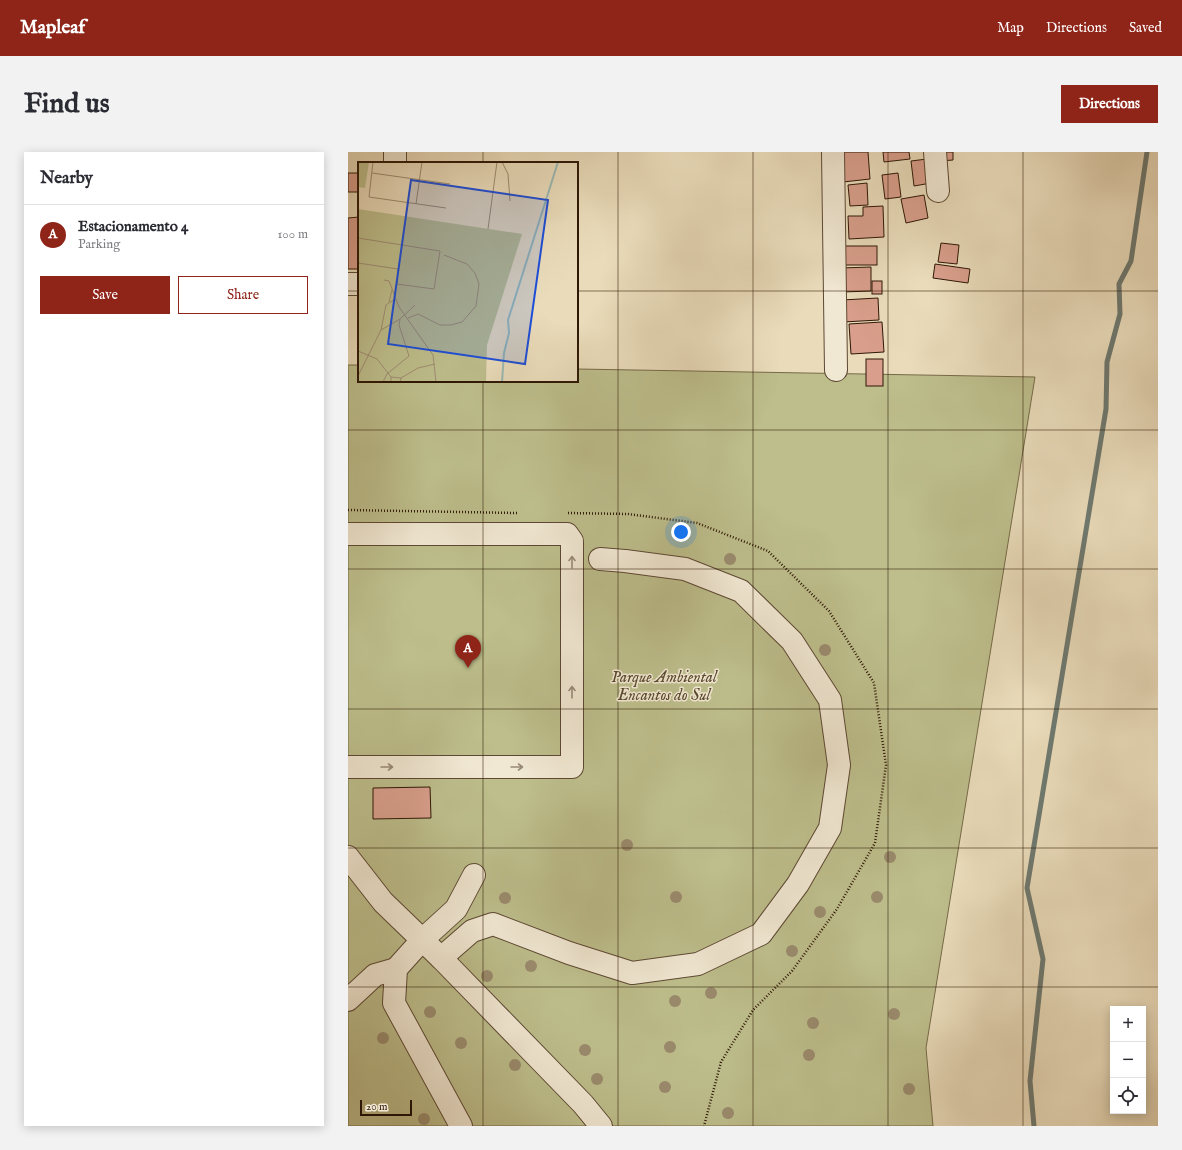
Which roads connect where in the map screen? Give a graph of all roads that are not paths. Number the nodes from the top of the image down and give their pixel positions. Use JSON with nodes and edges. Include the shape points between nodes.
{"nodes":[{"id":1,"x":833,"y":152,"type":"edge"},
{"id":2,"x":935,"y":152,"type":"edge"},
{"id":3,"x":938,"y":191,"type":"dead end"},
{"id":4,"x":836,"y":370,"type":"dead end"},
{"id":5,"x":348,"y":534,"type":"edge"},
{"id":6,"x":600,"y":559,"type":"dead end"},
{"id":7,"x":348,"y":767,"type":"edge"},
{"id":8,"x":348,"y":857,"type":"edge"},
{"id":9,"x":474,"y":875,"type":"dead end"},
{"id":10,"x":422,"y":940,"type":"junction"},
{"id":11,"x":441,"y":958,"type":"junction"},
{"id":12,"x":396,"y":969,"type":"junction"},
{"id":13,"x":351,"y":994,"type":"edge"},
{"id":14,"x":461,"y":1126,"type":"edge"},
{"id":15,"x":600,"y":1126,"type":"edge"}],
"edges":[{"from":1,"to":4,"type":"street"},
{"from":2,"to":3,"type":"street"},
{"from":7,"to":5,"type":"street","one_way":true,"via":[[572,767],[572,541],[567,534]]},
{"from":6,"to":11,"type":"street","via":[[685,569],[741,590],[792,641],[830,700],[839,765],[830,828],[798,884],[761,934],[698,964],[632,973],[569,953],[494,924],[472,931]]},
{"from":8,"to":10,"type":"street","via":[[383,902]]},
{"from":9,"to":10,"type":"street","via":[[456,909]]},
{"from":10,"to":11,"type":"street"},
{"from":10,"to":12,"type":"street"},
{"from":11,"to":15,"type":"street","via":[[583,1104]]},
{"from":12,"to":13,"type":"street","via":[[375,975]]},
{"from":12,"to":14,"type":"street","via":[[394,1003]]}]}
